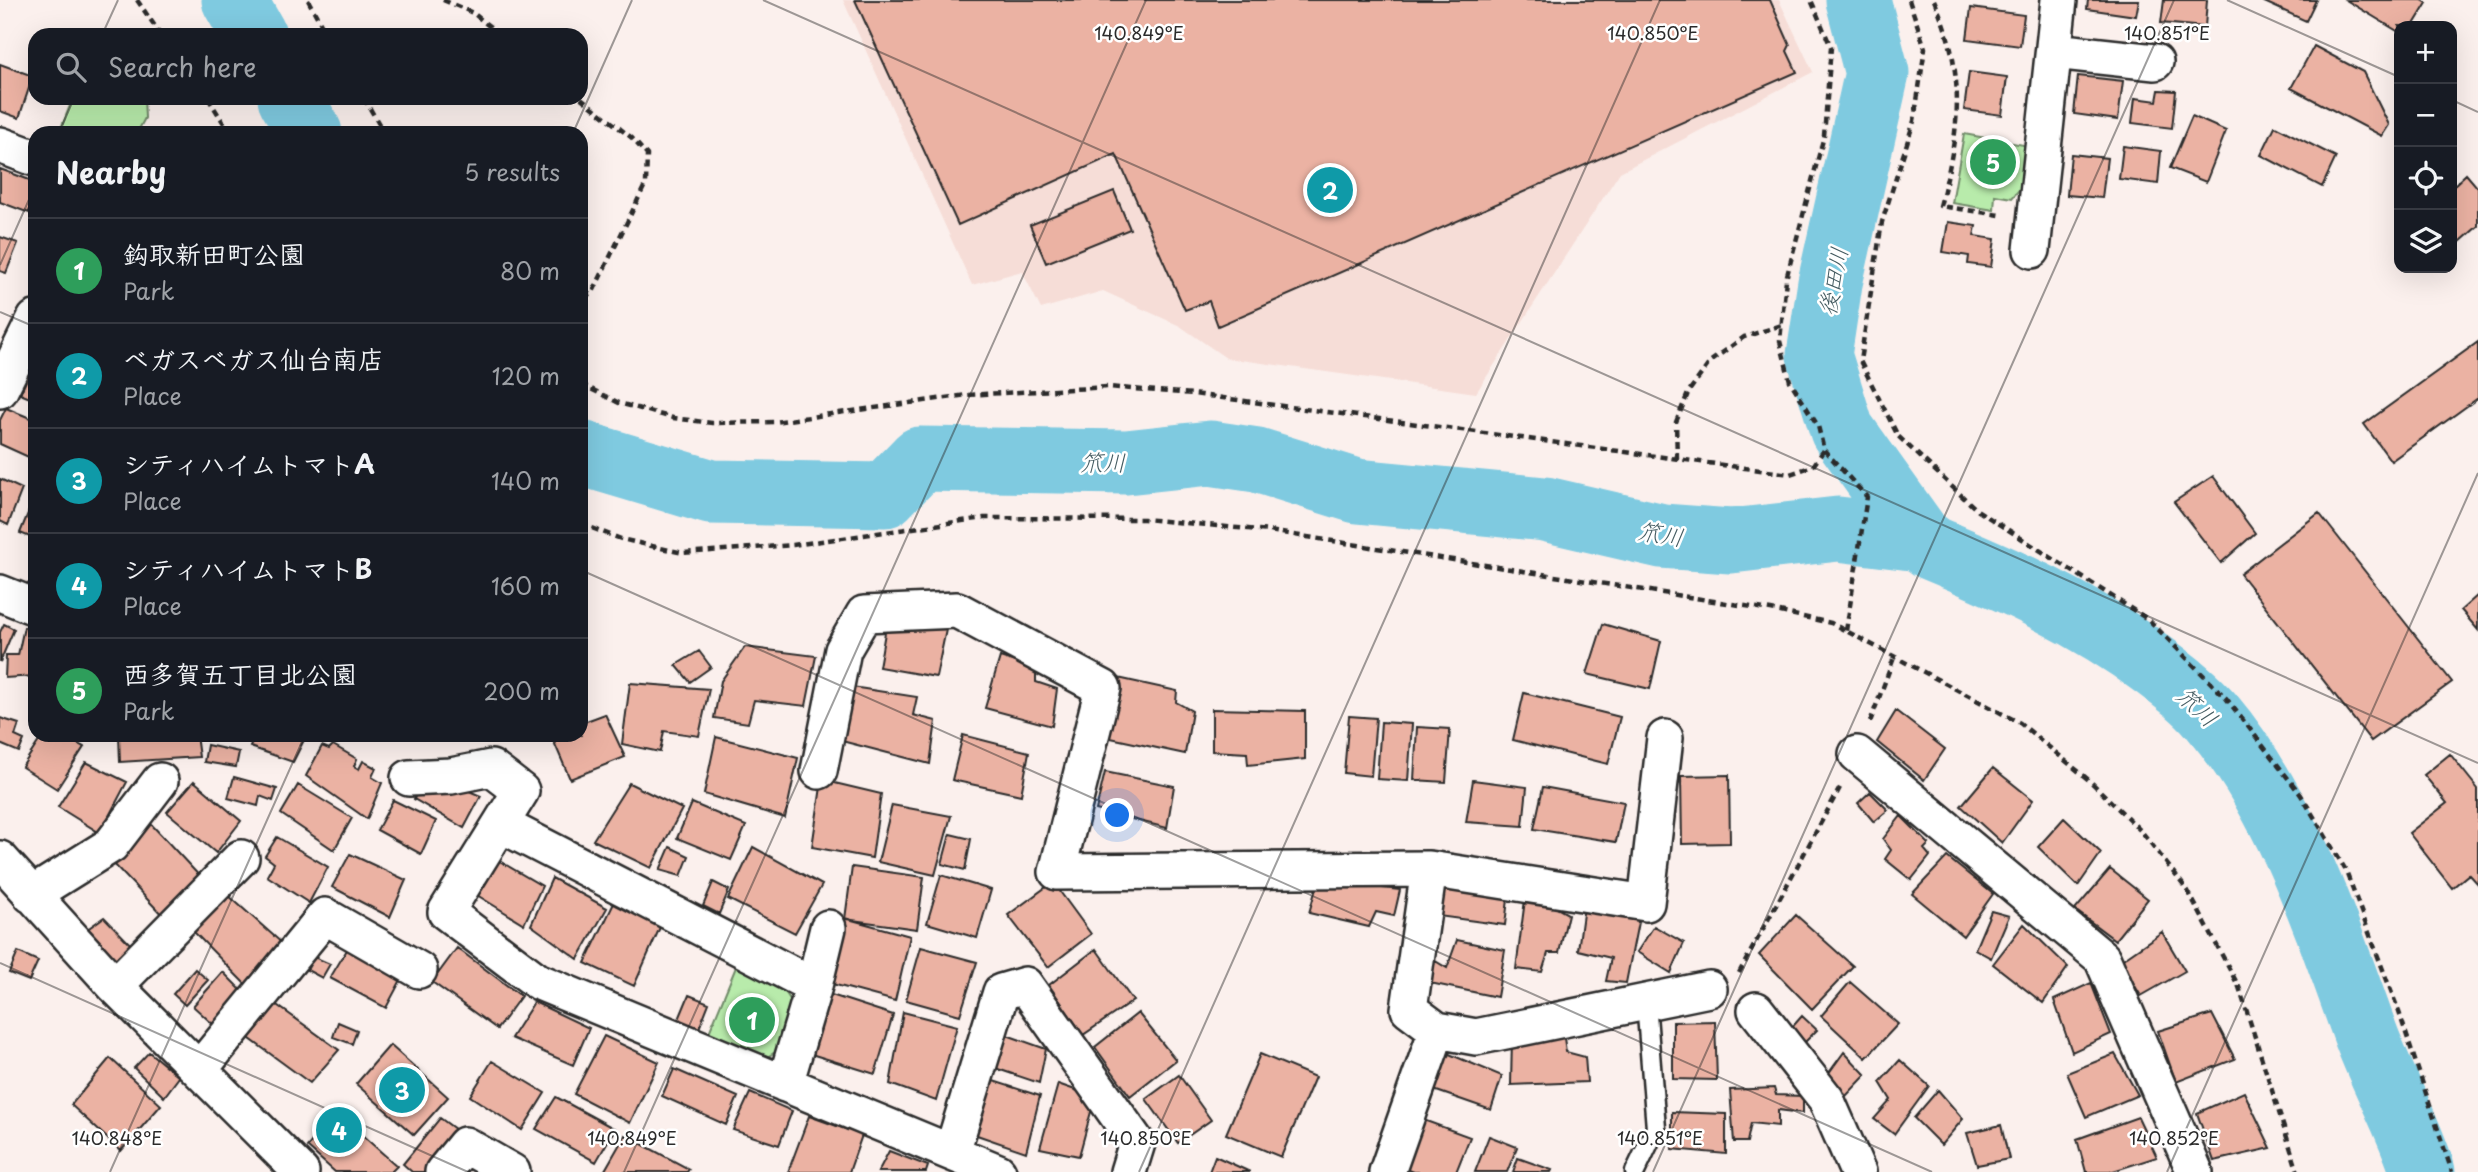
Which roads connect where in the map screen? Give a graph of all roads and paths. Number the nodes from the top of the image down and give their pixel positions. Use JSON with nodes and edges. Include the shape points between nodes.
{"nodes":[{"id":1,"x":137,"y":0,"type":"edge"},
{"id":2,"x":308,"y":0,"type":"edge"},
{"id":3,"x":443,"y":0,"type":"edge"},
{"id":4,"x":1811,"y":0,"type":"edge"},
{"id":5,"x":1909,"y":0,"type":"edge"},
{"id":6,"x":1934,"y":0,"type":"edge"},
{"id":7,"x":2059,"y":0,"type":"edge"},
{"id":8,"x":156,"y":28,"type":"edge"},
{"id":9,"x":323,"y":28,"type":"edge"},
{"id":10,"x":491,"y":28,"type":"edge"},
{"id":11,"x":2054,"y":51,"type":"junction"},
{"id":12,"x":2155,"y":62,"type":"dead end"},
{"id":13,"x":588,"y":103,"type":"edge"},
{"id":14,"x":212,"y":105,"type":"edge"},
{"id":15,"x":368,"y":105,"type":"edge"},
{"id":16,"x":226,"y":126,"type":"edge"},
{"id":17,"x":380,"y":126,"type":"edge"},
{"id":18,"x":0,"y":145,"type":"edge"},
{"id":19,"x":28,"y":155,"type":"edge"},
{"id":20,"x":2034,"y":235,"type":"joint"},
{"id":21,"x":588,"y":295,"type":"edge"},
{"id":22,"x":1782,"y":325,"type":"junction"},
{"id":23,"x":28,"y":335,"type":"edge"},
{"id":24,"x":588,"y":387,"type":"edge"},
{"id":25,"x":0,"y":390,"type":"edge"},
{"id":26,"x":1824,"y":450,"type":"junction"},
{"id":27,"x":1677,"y":460,"type":"junction"},
{"id":28,"x":588,"y":526,"type":"edge"},
{"id":29,"x":0,"y":593,"type":"edge"},
{"id":30,"x":28,"y":604,"type":"edge"},
{"id":31,"x":1846,"y":631,"type":"junction"},
{"id":32,"x":1895,"y":655,"type":"junction"},
{"id":33,"x":1665,"y":738,"type":"dead end"},
{"id":34,"x":1857,"y":754,"type":"junction"},
{"id":35,"x":818,"y":771,"type":"dead end"},
{"id":36,"x":409,"y":778,"type":"dead end"},
{"id":37,"x":160,"y":781,"type":"dead end"},
{"id":38,"x":502,"y":825,"type":"junction"},
{"id":39,"x":241,"y":858,"type":"dead end"},
{"id":40,"x":0,"y":859,"type":"edge"},
{"id":41,"x":1429,"y":869,"type":"junction"},
{"id":42,"x":31,"y":895,"type":"junction"},
{"id":43,"x":828,"y":928,"type":"dead end"},
{"id":44,"x":419,"y":970,"type":"dead end"},
{"id":45,"x":115,"y":986,"type":"junction"},
{"id":46,"x":814,"y":986,"type":"junction"},
{"id":47,"x":1734,"y":994,"type":"junction"},
{"id":48,"x":1646,"y":1002,"type":"junction"},
{"id":49,"x":1437,"y":1030,"type":"junction"},
{"id":50,"x":199,"y":1070,"type":"junction"},
{"id":51,"x":785,"y":1084,"type":"junction"},
{"id":52,"x":952,"y":1152,"type":"junction"},
{"id":53,"x":280,"y":1164,"type":"edge"},
{"id":54,"x":443,"y":1172,"type":"edge"},
{"id":55,"x":512,"y":1172,"type":"edge"},
{"id":56,"x":998,"y":1172,"type":"edge"},
{"id":57,"x":1128,"y":1172,"type":"edge"},
{"id":58,"x":1387,"y":1172,"type":"edge"},
{"id":59,"x":1635,"y":1172,"type":"edge"},
{"id":60,"x":1858,"y":1172,"type":"edge"},
{"id":61,"x":2195,"y":1172,"type":"edge"},
{"id":62,"x":2298,"y":1172,"type":"edge"},
{"id":63,"x":2452,"y":1172,"type":"edge"}],
"edges":[{"from":1,"to":8,"type":"path"},
{"from":2,"to":9,"type":"path"},
{"from":3,"to":10,"type":"path","via":[[473,13]]},
{"from":4,"to":22,"type":"path","via":[[1831,47],[1825,123],[1786,279]]},
{"from":5,"to":63,"type":"path","via":[[1925,48],[1914,121],[1882,222],[1860,361],[1898,436],[1977,510],[2150,620],[2226,698],[2301,795],[2345,869]]},
{"from":6,"to":20,"type":"path","via":[[1953,49],[1958,127],[1940,206]]},
{"from":7,"to":11,"type":"street"},
{"from":11,"to":12,"type":"street"},
{"from":11,"to":20,"type":"street"},
{"from":13,"to":21,"type":"path","via":[[647,156],[646,183]]},
{"from":14,"to":16,"type":"path"},
{"from":15,"to":17,"type":"path"},
{"from":18,"to":19,"type":"street"},
{"from":22,"to":26,"type":"path","via":[[1780,341],[1790,381],[1818,426]]},
{"from":22,"to":27,"type":"path","via":[[1744,337],[1711,361],[1689,391],[1676,422]]},
{"from":23,"to":25,"type":"street"},
{"from":24,"to":27,"type":"path","via":[[673,418],[712,423],[774,422],[967,396],[1108,387],[1193,394]]},
{"from":26,"to":27,"type":"path","via":[[1813,466],[1790,474]]},
{"from":26,"to":31,"type":"path","via":[[1867,497]]},
{"from":28,"to":31,"type":"path","via":[[621,539],[683,552],[793,545],[984,519],[1144,519],[1269,531],[1590,581],[1771,610],[1831,623]]},
{"from":29,"to":30,"type":"street"},
{"from":31,"to":32,"type":"path"},
{"from":32,"to":34,"type":"path"},
{"from":32,"to":62,"type":"path","via":[[2020,723],[2090,782],[2158,852],[2188,891],[2239,987]]},
{"from":33,"to":41,"type":"street","via":[[1646,903]]},
{"from":34,"to":47,"type":"path","via":[[1746,956]]},
{"from":34,"to":61,"type":"street","via":[[2102,958]]},
{"from":35,"to":41,"type":"street","via":[[843,650],[864,614],[957,610],[1103,688],[1057,872]]},
{"from":36,"to":38,"type":"street","via":[[491,768],[521,791]]},
{"from":37,"to":42,"type":"street","via":[[111,845]]},
{"from":38,"to":46,"type":"street"},
{"from":38,"to":51,"type":"street","via":[[446,912],[537,981]]},
{"from":39,"to":45,"type":"street"},
{"from":40,"to":42,"type":"street"},
{"from":41,"to":49,"type":"street","via":[[1409,1009]]},
{"from":42,"to":45,"type":"street"},
{"from":43,"to":46,"type":"street"},
{"from":44,"to":50,"type":"street","via":[[326,916]]},
{"from":45,"to":50,"type":"street"},
{"from":46,"to":51,"type":"street"},
{"from":47,"to":48,"type":"street"},
{"from":47,"to":60,"type":"street","via":[[1826,1099]]},
{"from":48,"to":49,"type":"street","via":[[1476,1037]]},
{"from":48,"to":59,"type":"lane","via":[[1656,1128]]},
{"from":49,"to":58,"type":"street"},
{"from":50,"to":53,"type":"street"},
{"from":51,"to":52,"type":"street"},
{"from":52,"to":56,"type":"street"},
{"from":52,"to":57,"type":"street","via":[[1001,992],[1025,985],[1137,1143]]},
{"from":54,"to":55,"type":"street","via":[[465,1145]]}]}
